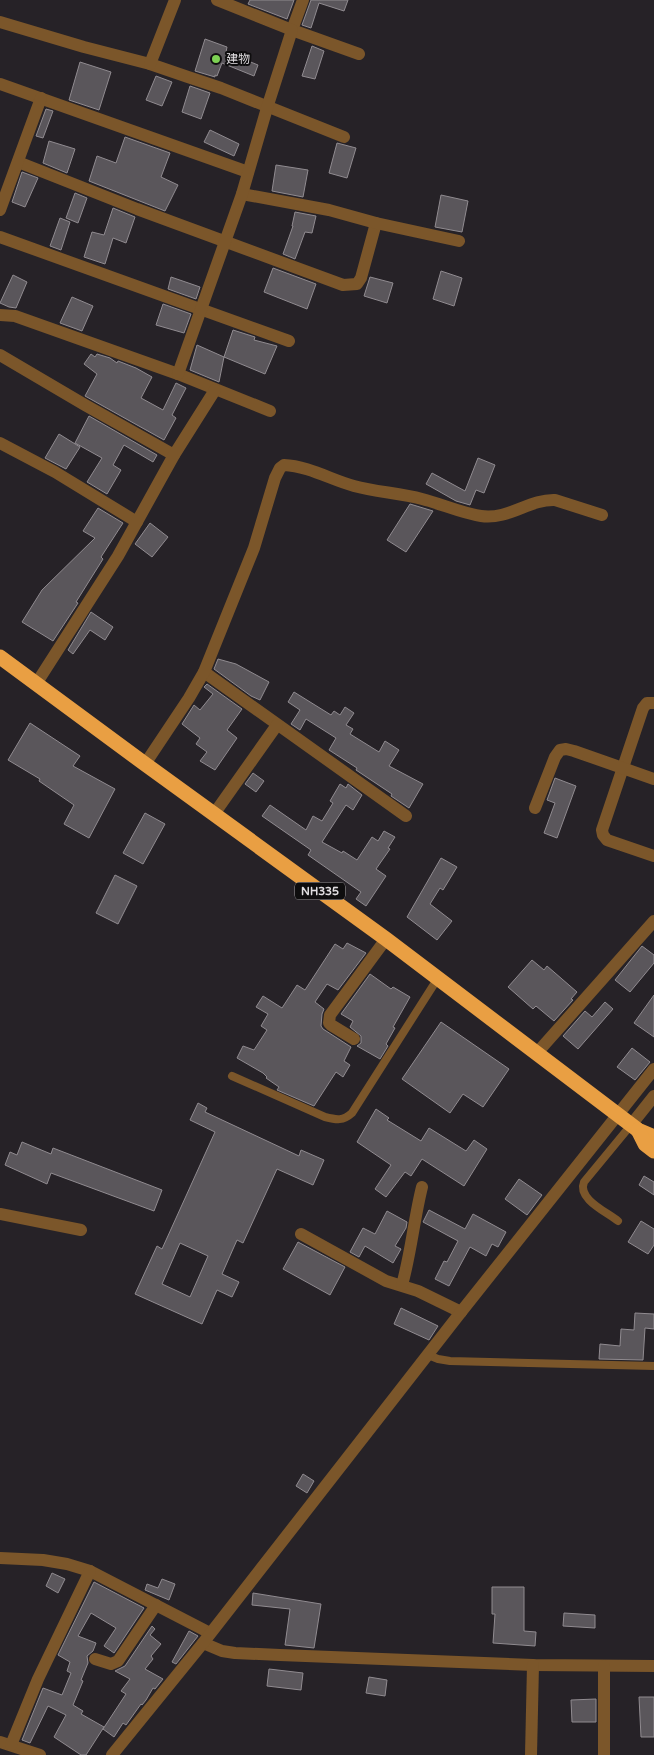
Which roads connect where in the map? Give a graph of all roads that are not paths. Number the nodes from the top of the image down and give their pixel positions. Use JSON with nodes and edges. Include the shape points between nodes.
{"nodes":[{"id":1,"x":175,"y":0,"type":"edge"},
{"id":2,"x":217,"y":0,"type":"edge"},
{"id":3,"x":303,"y":0,"type":"edge"},
{"id":4,"x":0,"y":22,"type":"edge"},
{"id":5,"x":292,"y":30,"type":"junction"},
{"id":6,"x":359,"y":54,"type":"dead end"},
{"id":7,"x":150,"y":64,"type":"junction"},
{"id":8,"x":0,"y":84,"type":"edge"},
{"id":9,"x":41,"y":98,"type":"junction"},
{"id":10,"x":267,"y":108,"type":"junction"},
{"id":11,"x":344,"y":138,"type":"dead end"},
{"id":12,"x":18,"y":162,"type":"junction"},
{"id":13,"x":248,"y":172,"type":"junction"},
{"id":14,"x":242,"y":194,"type":"junction"},
{"id":15,"x":0,"y":210,"type":"edge"},
{"id":16,"x":376,"y":223,"type":"junction"},
{"id":17,"x":0,"y":237,"type":"edge"},
{"id":18,"x":459,"y":241,"type":"dead end"},
{"id":19,"x":226,"y":242,"type":"junction"},
{"id":20,"x":202,"y":309,"type":"junction"},
{"id":21,"x":0,"y":315,"type":"edge"},
{"id":22,"x":289,"y":341,"type":"dead end"},
{"id":23,"x":0,"y":355,"type":"edge"},
{"id":24,"x":178,"y":374,"type":"junction"},
{"id":25,"x":215,"y":390,"type":"junction"},
{"id":26,"x":270,"y":411,"type":"dead end"},
{"id":27,"x":0,"y":443,"type":"edge"},
{"id":28,"x":174,"y":455,"type":"junction"},
{"id":29,"x":602,"y":515,"type":"dead end"},
{"id":30,"x":137,"y":522,"type":"junction"},
{"id":31,"x":0,"y":657,"type":"edge"},
{"id":32,"x":204,"y":672,"type":"junction"},
{"id":33,"x":36,"y":684,"type":"junction"},
{"id":34,"x":654,"y":703,"type":"edge"},
{"id":35,"x":277,"y":725,"type":"junction"},
{"id":36,"x":145,"y":764,"type":"junction"},
{"id":37,"x":622,"y":768,"type":"junction"},
{"id":38,"x":654,"y":779,"type":"edge"},
{"id":39,"x":536,"y":808,"type":"dead end"},
{"id":40,"x":214,"y":814,"type":"junction"},
{"id":41,"x":406,"y":816,"type":"dead end"},
{"id":42,"x":654,"y":856,"type":"edge"},
{"id":43,"x":654,"y":921,"type":"edge"},
{"id":44,"x":386,"y":939,"type":"junction"},
{"id":45,"x":438,"y":978,"type":"junction"},
{"id":46,"x":354,"y":1039,"type":"dead end"},
{"id":47,"x":536,"y":1054,"type":"junction"},
{"id":48,"x":654,"y":1069,"type":"edge"},
{"id":49,"x":232,"y":1076,"type":"dead end"},
{"id":50,"x":654,"y":1096,"type":"edge"},
{"id":51,"x":617,"y":1114,"type":"junction"},
{"id":52,"x":634,"y":1128,"type":"junction"},
{"id":53,"x":654,"y":1137,"type":"edge"},
{"id":54,"x":654,"y":1151,"type":"edge"},
{"id":55,"x":422,"y":1187,"type":"dead end"},
{"id":56,"x":0,"y":1214,"type":"edge"},
{"id":57,"x":618,"y":1221,"type":"dead end"},
{"id":58,"x":81,"y":1230,"type":"dead end"},
{"id":59,"x":301,"y":1234,"type":"dead end"},
{"id":60,"x":402,"y":1286,"type":"junction"},
{"id":61,"x":461,"y":1312,"type":"junction"},
{"id":62,"x":428,"y":1355,"type":"junction"},
{"id":63,"x":654,"y":1366,"type":"edge"},
{"id":64,"x":0,"y":1558,"type":"edge"},
{"id":65,"x":90,"y":1571,"type":"junction"},
{"id":66,"x":156,"y":1604,"type":"junction"},
{"id":67,"x":206,"y":1638,"type":"junction"},
{"id":68,"x":95,"y":1659,"type":"dead end"},
{"id":69,"x":533,"y":1665,"type":"junction"},
{"id":70,"x":604,"y":1666,"type":"junction"},
{"id":71,"x":654,"y":1666,"type":"edge"},
{"id":72,"x":5,"y":1743,"type":"edge"},
{"id":73,"x":40,"y":1755,"type":"edge"},
{"id":74,"x":112,"y":1755,"type":"edge"},
{"id":75,"x":531,"y":1755,"type":"edge"},
{"id":76,"x":604,"y":1755,"type":"edge"}],
"edges":[{"from":1,"to":7,"type":"street"},
{"from":2,"to":5,"type":"street"},
{"from":3,"to":5,"type":"street"},
{"from":4,"to":7,"type":"street"},
{"from":5,"to":6,"type":"street"},
{"from":5,"to":10,"type":"street"},
{"from":7,"to":10,"type":"street","via":[[221,88]]},
{"from":8,"to":9,"type":"street"},
{"from":9,"to":12,"type":"street"},
{"from":9,"to":13,"type":"street"},
{"from":10,"to":11,"type":"street"},
{"from":10,"to":13,"type":"street"},
{"from":12,"to":15,"type":"street"},
{"from":12,"to":19,"type":"street"},
{"from":13,"to":14,"type":"street"},
{"from":14,"to":16,"type":"street","via":[[329,210]]},
{"from":14,"to":19,"type":"street"},
{"from":16,"to":18,"type":"street"},
{"from":16,"to":19,"type":"street","via":[[361,278],[357,284],[351,285],[331,281]]},
{"from":17,"to":20,"type":"street"},
{"from":19,"to":20,"type":"street"},
{"from":20,"to":22,"type":"street"},
{"from":20,"to":24,"type":"street"},
{"from":21,"to":24,"type":"street","via":[[15,316]]},
{"from":23,"to":28,"type":"street"},
{"from":24,"to":25,"type":"street"},
{"from":25,"to":26,"type":"street"},
{"from":25,"to":28,"type":"street"},
{"from":27,"to":30,"type":"street"},
{"from":28,"to":30,"type":"street"},
{"from":29,"to":32,"type":"street","via":[[548,499],[512,513],[481,516],[284,465],[275,478],[254,548]]},
{"from":30,"to":33,"type":"street"},
{"from":31,"to":33,"type":"highway","number":"NH335"},
{"from":32,"to":35,"type":"street"},
{"from":32,"to":36,"type":"street"},
{"from":33,"to":36,"type":"highway","number":"NH335"},
{"from":34,"to":37,"type":"street","via":[[647,703],[643,708]]},
{"from":35,"to":40,"type":"street"},
{"from":35,"to":41,"type":"street"},
{"from":36,"to":40,"type":"highway","number":"NH335"},
{"from":37,"to":38,"type":"street"},
{"from":37,"to":39,"type":"street","via":[[574,750],[560,750]]},
{"from":37,"to":42,"type":"street","via":[[603,835],[606,840]]},
{"from":40,"to":44,"type":"highway","number":"NH335"},
{"from":43,"to":47,"type":"street"},
{"from":44,"to":45,"type":"highway","number":"NH335"},
{"from":44,"to":46,"type":"street","via":[[330,1015],[329,1023]]},
{"from":45,"to":47,"type":"highway","number":"NH335"},
{"from":45,"to":49,"type":"lane","via":[[346,1119],[325,1117]]},
{"from":47,"to":51,"type":"highway","number":"NH335"},
{"from":48,"to":51,"type":"street"},
{"from":50,"to":52,"type":"street"},
{"from":51,"to":52,"type":"highway","number":"NH335"},
{"from":51,"to":61,"type":"street"},
{"from":52,"to":53,"type":"highway","number":"NH335"},
{"from":52,"to":54,"type":"highway","number":"NH335"},
{"from":52,"to":57,"type":"lane","via":[[582,1187],[589,1199]]},
{"from":55,"to":60,"type":"street"},
{"from":56,"to":58,"type":"street"},
{"from":59,"to":60,"type":"street"},
{"from":60,"to":61,"type":"street"},
{"from":61,"to":62,"type":"street"},
{"from":62,"to":63,"type":"lane","via":[[450,1361]]},
{"from":62,"to":67,"type":"street"},
{"from":64,"to":65,"type":"street","via":[[43,1560]]},
{"from":65,"to":66,"type":"street"},
{"from":65,"to":72,"type":"street"},
{"from":66,"to":67,"type":"street"},
{"from":66,"to":68,"type":"street","via":[[118,1661],[111,1664]]},
{"from":67,"to":69,"type":"street","via":[[222,1651],[235,1653]]},
{"from":67,"to":74,"type":"street"},
{"from":69,"to":70,"type":"street"},
{"from":69,"to":75,"type":"street"},
{"from":70,"to":71,"type":"street"},
{"from":70,"to":76,"type":"street"},
{"from":72,"to":73,"type":"street"}]}
